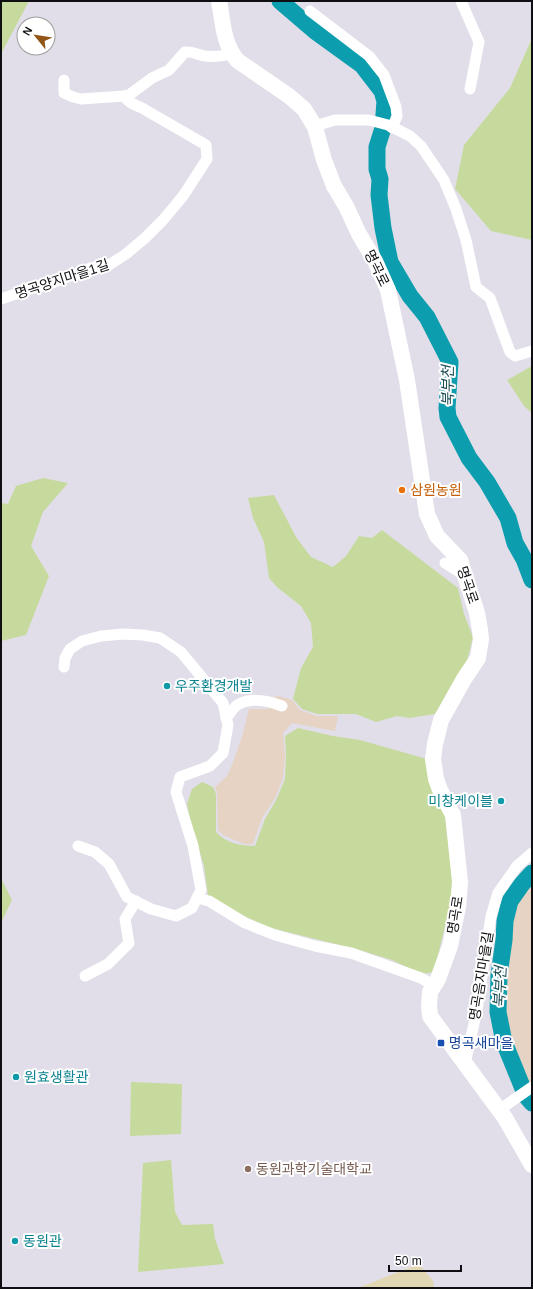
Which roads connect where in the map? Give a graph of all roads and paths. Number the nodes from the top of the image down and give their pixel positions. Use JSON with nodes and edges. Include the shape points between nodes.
{"nodes":[{"id":1,"x":219,"y":1,"type":"edge"},
{"id":2,"x":461,"y":1,"type":"edge"},
{"id":3,"x":310,"y":11,"type":"dead end"},
{"id":4,"x":232,"y":54,"type":"junction"},
{"id":5,"x":64,"y":80,"type":"dead end"},
{"id":6,"x":470,"y":89,"type":"dead end"},
{"id":7,"x":124,"y":96,"type":"junction"},
{"id":8,"x":315,"y":126,"type":"junction"},
{"id":9,"x":392,"y":128,"type":"junction"},
{"id":10,"x":1,"y":299,"type":"edge"},
{"id":11,"x":532,"y":350,"type":"edge"},
{"id":12,"x":445,"y":563,"type":"dead end"},
{"id":13,"x":466,"y":576,"type":"junction"},
{"id":14,"x":64,"y":667,"type":"dead end"},
{"id":15,"x":282,"y":706,"type":"dead end"},
{"id":16,"x":226,"y":718,"type":"junction"},
{"id":17,"x":78,"y":846,"type":"dead end"},
{"id":18,"x":532,"y":853,"type":"edge"},
{"id":19,"x":197,"y":898,"type":"junction"},
{"id":20,"x":136,"y":901,"type":"junction"},
{"id":21,"x":85,"y":976,"type":"dead end"},
{"id":22,"x":434,"y":986,"type":"junction"},
{"id":23,"x":466,"y":1064,"type":"junction"},
{"id":24,"x":532,"y":1087,"type":"edge"},
{"id":25,"x":499,"y":1110,"type":"junction"},
{"id":26,"x":532,"y":1165,"type":"edge"}],
"edges":[{"from":1,"to":4,"type":"main road","name":"명곡로","via":[[226,44]]},
{"from":2,"to":6,"type":"street","via":[[479,42]]},
{"from":3,"to":9,"type":"street","via":[[369,56],[384,76],[396,107],[397,116]]},
{"from":4,"to":7,"type":"street","via":[[215,57],[185,52],[170,70]]},
{"from":4,"to":8,"type":"main road","name":"명곡로","via":[[304,109]]},
{"from":5,"to":7,"type":"street","via":[[64,93],[73,97],[81,99]]},
{"from":7,"to":10,"type":"street","name":"명곡양지마을1길","via":[[133,105],[206,145],[207,159],[183,196],[163,220],[116,261]]},
{"from":8,"to":9,"type":"street","via":[[335,120],[369,120]]},
{"from":8,"to":13,"type":"main road","name":"명곡로","via":[[334,186],[376,261],[388,290],[407,380],[427,514],[437,536],[460,560]]},
{"from":9,"to":11,"type":"street","via":[[410,136],[421,146],[444,180],[466,240],[476,287],[490,298],[510,352],[515,356]]},
{"from":12,"to":13,"type":"street"},
{"from":13,"to":22,"type":"main road","name":"명곡로","via":[[477,613],[480,639],[478,658],[441,720],[433,759],[436,779],[453,815],[460,882],[450,946]]},
{"from":14,"to":16,"type":"street","via":[[70,649],[82,641],[123,634],[160,638],[181,652],[223,702]]},
{"from":15,"to":16,"type":"street","via":[[253,700],[237,704]]},
{"from":16,"to":19,"type":"street","via":[[228,725],[224,753],[210,766],[180,777],[176,792],[198,871],[201,890]]},
{"from":17,"to":20,"type":"street","via":[[95,852],[109,864],[127,897]]},
{"from":18,"to":23,"type":"street","name":"명곡음지마을길","via":[[517,866],[498,893],[491,916]]},
{"from":19,"to":20,"type":"street","via":[[192,908],[176,916],[151,909]]},
{"from":19,"to":22,"type":"street","via":[[209,901],[245,923],[275,935],[351,953],[421,978]]},
{"from":20,"to":21,"type":"street","via":[[125,919],[129,943],[108,964]]},
{"from":22,"to":23,"type":"main road","name":"명곡로","via":[[430,992],[430,1016]]},
{"from":23,"to":25,"type":"main road","name":"명곡로"},
{"from":24,"to":25,"type":"street"},
{"from":25,"to":26,"type":"main road","name":"명곡로"}]}
